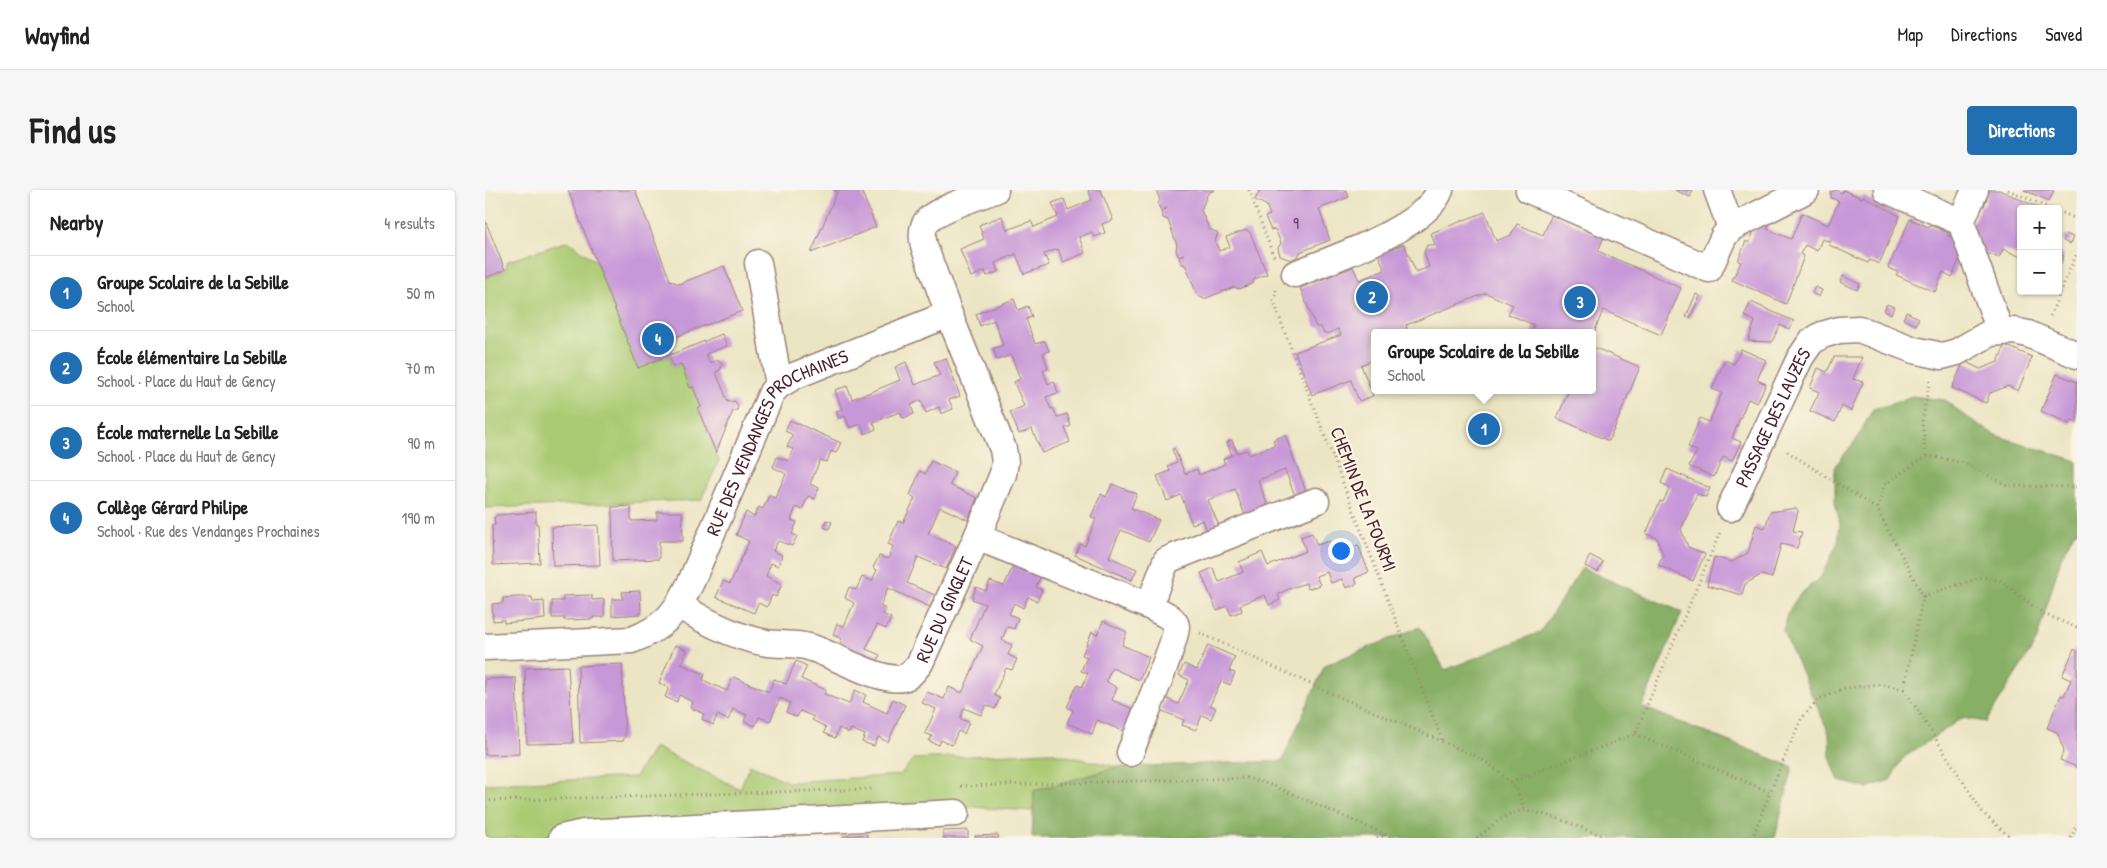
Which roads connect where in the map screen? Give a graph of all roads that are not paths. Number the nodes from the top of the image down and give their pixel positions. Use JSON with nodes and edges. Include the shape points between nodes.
{"nodes":[{"id":1,"x":995,"y":190,"type":"edge"},
{"id":2,"x":1440,"y":190,"type":"edge"},
{"id":3,"x":1529,"y":190,"type":"edge"},
{"id":4,"x":1717,"y":190,"type":"edge"},
{"id":5,"x":1806,"y":190,"type":"edge"},
{"id":6,"x":1887,"y":190,"type":"edge"},
{"id":7,"x":1975,"y":190,"type":"edge"},
{"id":8,"x":1961,"y":222,"type":"junction"},
{"id":9,"x":1731,"y":228,"type":"junction"},
{"id":10,"x":758,"y":263,"type":"dead end"},
{"id":11,"x":1295,"y":274,"type":"road end"},
{"id":12,"x":949,"y":314,"type":"junction"},
{"id":13,"x":2000,"y":331,"type":"junction"},
{"id":14,"x":2077,"y":354,"type":"edge"},
{"id":15,"x":779,"y":385,"type":"junction"},
{"id":16,"x":1316,"y":501,"type":"dead end"},
{"id":17,"x":1730,"y":508,"type":"dead end"},
{"id":18,"x":977,"y":537,"type":"junction"},
{"id":19,"x":680,"y":606,"type":"junction"},
{"id":20,"x":1149,"y":606,"type":"junction"},
{"id":21,"x":485,"y":647,"type":"edge"},
{"id":22,"x":1130,"y":753,"type":"dead end"},
{"id":23,"x":956,"y":812,"type":"dead end"},
{"id":24,"x":562,"y":838,"type":"edge"}],
"edges":[{"from":1,"to":12,"type":"street","via":[[934,215],[924,226],[923,246]]},
{"from":2,"to":11,"type":"street","via":[[1427,210],[1413,220]]},
{"from":3,"to":9,"type":"street","via":[[1709,269]]},
{"from":4,"to":9,"type":"street"},
{"from":5,"to":9,"type":"street"},
{"from":6,"to":8,"type":"street"},
{"from":7,"to":8,"type":"street"},
{"from":8,"to":13,"type":"street"},
{"from":10,"to":15,"type":"street"},
{"from":12,"to":15,"type":"street","name":"RUE DES VENDANGES PROCHAINES","via":[[794,376]]},
{"from":12,"to":18,"type":"street","name":"RUE DU GINGLET","via":[[1003,449],[1005,462]]},
{"from":13,"to":14,"type":"street","via":[[2028,334]]},
{"from":13,"to":17,"type":"street","name":"PASSAGE DES LAUZES","via":[[1942,356],[1859,329],[1839,330],[1811,342],[1800,358]]},
{"from":15,"to":19,"type":"street","name":"RUE DES VENDANGES PROCHAINES","via":[[772,392]]},
{"from":16,"to":20,"type":"street","via":[[1172,558],[1166,562]]},
{"from":18,"to":19,"type":"street","name":"RUE DU GINGLET","via":[[920,663],[903,678],[867,671],[810,647],[749,639]]},
{"from":18,"to":20,"type":"street"},
{"from":19,"to":21,"type":"street","name":"RUE DES VENDANGES PROCHAINES","via":[[649,633],[632,640]]},
{"from":20,"to":22,"type":"street","via":[[1175,621],[1177,628]]},
{"from":23,"to":24,"type":"street","via":[[584,833]]}]}
